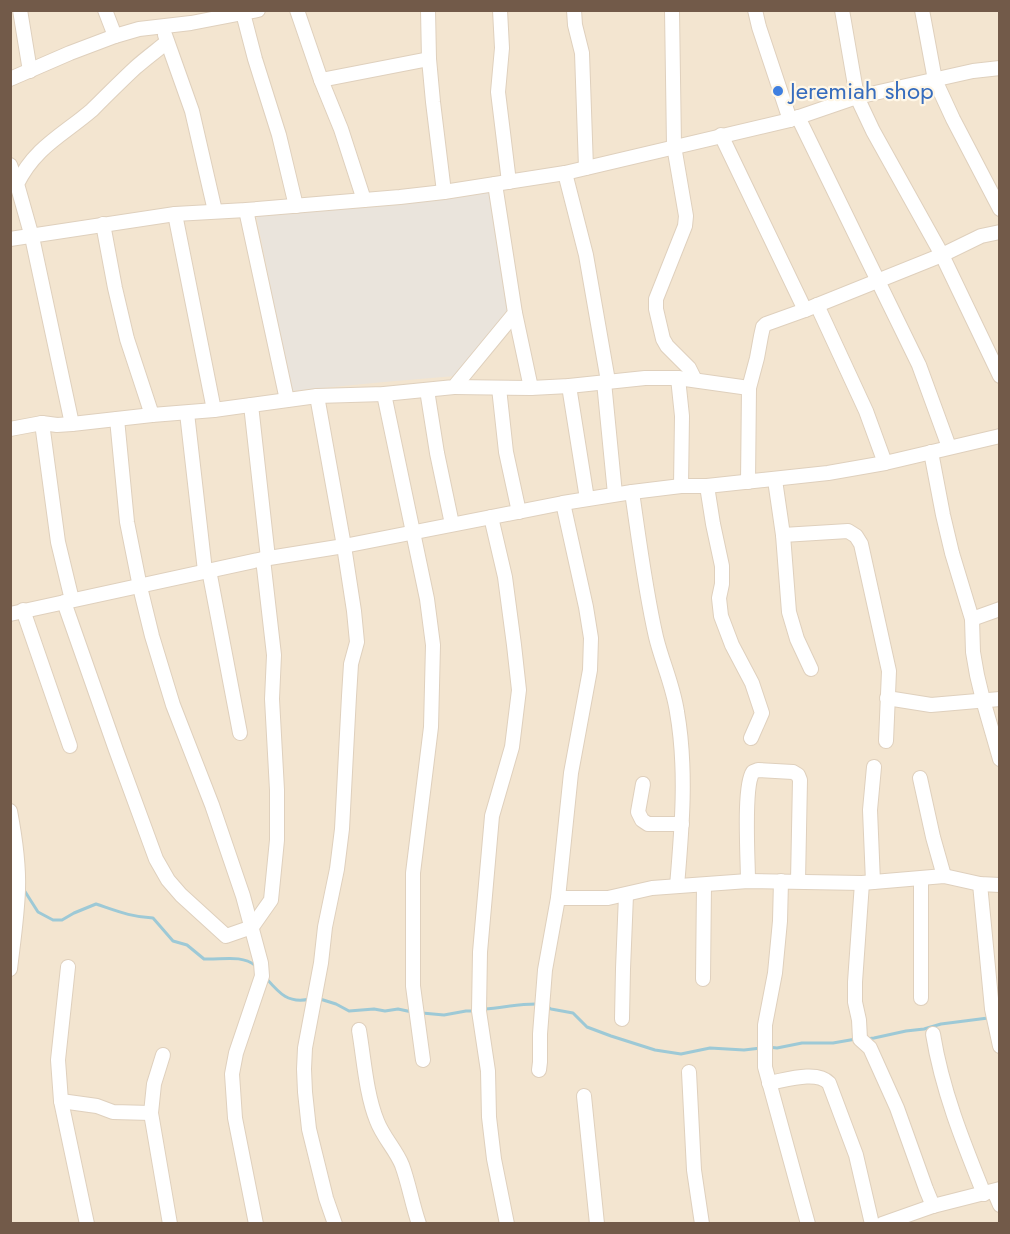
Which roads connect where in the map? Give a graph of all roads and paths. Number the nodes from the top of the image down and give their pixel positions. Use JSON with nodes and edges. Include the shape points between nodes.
{"nodes":[{"id":1,"x":20,"y":10,"type":"edge"},
{"id":2,"x":105,"y":10,"type":"edge"},
{"id":3,"x":258,"y":10,"type":"edge"},
{"id":4,"x":297,"y":10,"type":"edge"},
{"id":5,"x":428,"y":10,"type":"edge"},
{"id":6,"x":500,"y":10,"type":"edge"},
{"id":7,"x":574,"y":10,"type":"edge"},
{"id":8,"x":672,"y":10,"type":"edge"},
{"id":9,"x":755,"y":10,"type":"edge"},
{"id":10,"x":842,"y":10,"type":"edge"},
{"id":11,"x":922,"y":10,"type":"edge"},
{"id":12,"x":243,"y":13,"type":"junction"},
{"id":13,"x":189,"y":17,"type":"edge"},
{"id":14,"x":162,"y":26,"type":"junction"},
{"id":15,"x":114,"y":36,"type":"junction"},
{"id":16,"x":167,"y":42,"type":"junction"},
{"id":17,"x":429,"y":59,"type":"junction"},
{"id":18,"x":999,"y":68,"type":"edge"},
{"id":19,"x":30,"y":72,"type":"junction"},
{"id":20,"x":10,"y":79,"type":"edge"},
{"id":21,"x":321,"y":80,"type":"junction"},
{"id":22,"x":935,"y":80,"type":"junction"},
{"id":23,"x":857,"y":97,"type":"junction"},
{"id":24,"x":794,"y":118,"type":"junction"},
{"id":25,"x":721,"y":135,"type":"junction"},
{"id":26,"x":674,"y":147,"type":"junction"},
{"id":27,"x":10,"y":165,"type":"edge"},
{"id":28,"x":586,"y":168,"type":"junction"},
{"id":29,"x":565,"y":173,"type":"junction"},
{"id":30,"x":509,"y":182,"type":"junction"},
{"id":31,"x":17,"y":184,"type":"junction"},
{"id":32,"x":495,"y":184,"type":"junction"},
{"id":33,"x":444,"y":192,"type":"junction"},
{"id":34,"x":364,"y":200,"type":"junction"},
{"id":35,"x":296,"y":206,"type":"junction"},
{"id":36,"x":999,"y":209,"type":"edge"},
{"id":37,"x":246,"y":210,"type":"junction"},
{"id":38,"x":215,"y":211,"type":"junction"},
{"id":39,"x":175,"y":214,"type":"junction"},
{"id":40,"x":103,"y":224,"type":"junction"},
{"id":41,"x":999,"y":232,"type":"edge"},
{"id":42,"x":32,"y":237,"type":"junction"},
{"id":43,"x":10,"y":239,"type":"edge"},
{"id":44,"x":942,"y":255,"type":"junction"},
{"id":45,"x":878,"y":280,"type":"junction"},
{"id":46,"x":811,"y":308,"type":"junction"},
{"id":47,"x":515,"y":313,"type":"junction"},
{"id":48,"x":999,"y":376,"type":"edge"},
{"id":49,"x":678,"y":378,"type":"junction"},
{"id":50,"x":695,"y":380,"type":"junction"},
{"id":51,"x":606,"y":382,"type":"junction"},
{"id":52,"x":569,"y":386,"type":"junction"},
{"id":53,"x":454,"y":387,"type":"junction"},
{"id":54,"x":499,"y":388,"type":"junction"},
{"id":55,"x":531,"y":388,"type":"junction"},
{"id":56,"x":749,"y":388,"type":"junction"},
{"id":57,"x":427,"y":390,"type":"junction"},
{"id":58,"x":384,"y":394,"type":"junction"},
{"id":59,"x":317,"y":396,"type":"junction"},
{"id":60,"x":287,"y":400,"type":"junction"},
{"id":61,"x":251,"y":405,"type":"junction"},
{"id":62,"x":214,"y":410,"type":"junction"},
{"id":63,"x":188,"y":413,"type":"junction"},
{"id":64,"x":152,"y":415,"type":"junction"},
{"id":65,"x":117,"y":419,"type":"junction"},
{"id":66,"x":42,"y":423,"type":"junction"},
{"id":67,"x":72,"y":424,"type":"junction"},
{"id":68,"x":10,"y":429,"type":"edge"},
{"id":69,"x":999,"y":436,"type":"edge"},
{"id":70,"x":949,"y":447,"type":"junction"},
{"id":71,"x":931,"y":452,"type":"junction"},
{"id":72,"x":885,"y":463,"type":"junction"},
{"id":73,"x":774,"y":480,"type":"junction"},
{"id":74,"x":748,"y":482,"type":"junction"},
{"id":75,"x":681,"y":486,"type":"junction"},
{"id":76,"x":707,"y":486,"type":"junction"},
{"id":77,"x":632,"y":492,"type":"junction"},
{"id":78,"x":615,"y":494,"type":"junction"},
{"id":79,"x":587,"y":499,"type":"junction"},
{"id":80,"x":563,"y":503,"type":"junction"},
{"id":81,"x":519,"y":513,"type":"junction"},
{"id":82,"x":491,"y":517,"type":"junction"},
{"id":83,"x":452,"y":524,"type":"junction"},
{"id":84,"x":412,"y":532,"type":"junction"},
{"id":85,"x":783,"y":535,"type":"junction"},
{"id":86,"x":344,"y":546,"type":"junction"},
{"id":87,"x":266,"y":559,"type":"junction"},
{"id":88,"x":207,"y":571,"type":"junction"},
{"id":89,"x":140,"y":587,"type":"junction"},
{"id":90,"x":68,"y":601,"type":"junction"},
{"id":91,"x":999,"y":609,"type":"edge"},
{"id":92,"x":17,"y":612,"type":"edge"},
{"id":93,"x":972,"y":619,"type":"junction"},
{"id":94,"x":811,"y":669,"type":"dead end"},
{"id":95,"x":888,"y":698,"type":"junction"},
{"id":96,"x":999,"y":699,"type":"edge"},
{"id":97,"x":983,"y":700,"type":"junction"},
{"id":98,"x":240,"y":733,"type":"dead end"},
{"id":99,"x":751,"y":738,"type":"dead end"},
{"id":100,"x":886,"y":741,"type":"dead end"},
{"id":101,"x":70,"y":746,"type":"dead end"},
{"id":102,"x":999,"y":759,"type":"edge"},
{"id":103,"x":874,"y":767,"type":"dead end"},
{"id":104,"x":920,"y":778,"type":"dead end"},
{"id":105,"x":643,"y":784,"type":"dead end"},
{"id":106,"x":10,"y":811,"type":"edge"},
{"id":107,"x":682,"y":824,"type":"junction"},
{"id":108,"x":944,"y":876,"type":"junction"},
{"id":109,"x":921,"y":879,"type":"junction"},
{"id":110,"x":748,"y":881,"type":"junction"},
{"id":111,"x":781,"y":881,"type":"junction"},
{"id":112,"x":798,"y":882,"type":"junction"},
{"id":113,"x":867,"y":882,"type":"junction"},
{"id":114,"x":980,"y":884,"type":"junction"},
{"id":115,"x":704,"y":885,"type":"junction"},
{"id":116,"x":999,"y":885,"type":"edge"},
{"id":117,"x":676,"y":886,"type":"junction"},
{"id":118,"x":627,"y":895,"type":"junction"},
{"id":119,"x":558,"y":898,"type":"junction"},
{"id":120,"x":252,"y":927,"type":"junction"},
{"id":121,"x":68,"y":967,"type":"dead end"},
{"id":122,"x":10,"y":969,"type":"edge"},
{"id":123,"x":703,"y":979,"type":"dead end"},
{"id":124,"x":921,"y":998,"type":"dead end"},
{"id":125,"x":622,"y":1019,"type":"dead end"},
{"id":126,"x":359,"y":1030,"type":"dead end"},
{"id":127,"x":933,"y":1034,"type":"dead end"},
{"id":128,"x":999,"y":1046,"type":"edge"},
{"id":129,"x":163,"y":1055,"type":"dead end"},
{"id":130,"x":423,"y":1060,"type":"dead end"},
{"id":131,"x":539,"y":1070,"type":"dead end"},
{"id":132,"x":689,"y":1072,"type":"dead end"},
{"id":133,"x":769,"y":1083,"type":"junction"},
{"id":134,"x":584,"y":1096,"type":"dead end"},
{"id":135,"x":61,"y":1101,"type":"junction"},
{"id":136,"x":152,"y":1113,"type":"junction"},
{"id":137,"x":992,"y":1191,"type":"edge"},
{"id":138,"x":999,"y":1205,"type":"edge"},
{"id":139,"x":933,"y":1206,"type":"junction"},
{"id":140,"x":917,"y":1218,"type":"edge"},
{"id":141,"x":87,"y":1224,"type":"edge"},
{"id":142,"x":170,"y":1224,"type":"edge"},
{"id":143,"x":256,"y":1224,"type":"edge"},
{"id":144,"x":335,"y":1224,"type":"edge"},
{"id":145,"x":419,"y":1224,"type":"edge"},
{"id":146,"x":507,"y":1224,"type":"edge"},
{"id":147,"x":597,"y":1224,"type":"edge"},
{"id":148,"x":702,"y":1224,"type":"edge"},
{"id":149,"x":808,"y":1224,"type":"edge"},
{"id":150,"x":872,"y":1224,"type":"edge"},
{"id":151,"x":882,"y":1224,"type":"edge"}],
"edges":[{"from":1,"to":19,"type":"street"},
{"from":2,"to":15,"type":"street"},
{"from":3,"to":12,"type":"street"},
{"from":4,"to":21,"type":"street"},
{"from":5,"to":17,"type":"street"},
{"from":6,"to":30,"type":"street","via":[[498,92]]},
{"from":7,"to":28,"type":"street","via":[[582,53]]},
{"from":8,"to":26,"type":"street"},
{"from":9,"to":24,"type":"street"},
{"from":10,"to":23,"type":"street"},
{"from":11,"to":22,"type":"street"},
{"from":12,"to":13,"type":"street"},
{"from":12,"to":35,"type":"street"},
{"from":13,"to":14,"type":"street"},
{"from":14,"to":15,"type":"street"},
{"from":14,"to":16,"type":"street"},
{"from":15,"to":19,"type":"street"},
{"from":16,"to":31,"type":"street","via":[[52,140],[24,170]]},
{"from":16,"to":38,"type":"street","via":[[192,111]]},
{"from":17,"to":21,"type":"street"},
{"from":17,"to":33,"type":"street"},
{"from":18,"to":22,"type":"street"},
{"from":19,"to":20,"type":"street"},
{"from":21,"to":34,"type":"street"},
{"from":22,"to":23,"type":"street"},
{"from":22,"to":36,"type":"street"},
{"from":23,"to":24,"type":"street"},
{"from":23,"to":44,"type":"street"},
{"from":24,"to":25,"type":"street"},
{"from":24,"to":45,"type":"street"},
{"from":25,"to":26,"type":"street"},
{"from":25,"to":46,"type":"street"},
{"from":26,"to":28,"type":"street"},
{"from":26,"to":50,"type":"street","via":[[685,226],[656,299],[656,309],[663,339]]},
{"from":27,"to":31,"type":"street"},
{"from":28,"to":29,"type":"street"},
{"from":29,"to":30,"type":"street"},
{"from":29,"to":51,"type":"street","via":[[586,255]]},
{"from":30,"to":32,"type":"street"},
{"from":31,"to":42,"type":"street"},
{"from":32,"to":33,"type":"street"},
{"from":32,"to":47,"type":"street"},
{"from":33,"to":34,"type":"street"},
{"from":34,"to":35,"type":"street"},
{"from":35,"to":37,"type":"street"},
{"from":37,"to":38,"type":"street"},
{"from":37,"to":60,"type":"street"},
{"from":38,"to":39,"type":"street"},
{"from":39,"to":40,"type":"street"},
{"from":39,"to":62,"type":"street"},
{"from":40,"to":42,"type":"street"},
{"from":40,"to":64,"type":"street","via":[[128,339]]},
{"from":41,"to":44,"type":"street","via":[[981,236]]},
{"from":42,"to":43,"type":"street"},
{"from":42,"to":67,"type":"street"},
{"from":44,"to":45,"type":"street"},
{"from":44,"to":48,"type":"street"},
{"from":45,"to":46,"type":"street"},
{"from":45,"to":70,"type":"street","via":[[919,365]]},
{"from":46,"to":56,"type":"street","via":[[763,327]]},
{"from":46,"to":72,"type":"street","via":[[866,411]]},
{"from":47,"to":53,"type":"street"},
{"from":47,"to":55,"type":"street"},
{"from":49,"to":50,"type":"street"},
{"from":49,"to":51,"type":"street"},
{"from":49,"to":75,"type":"street"},
{"from":50,"to":56,"type":"street"},
{"from":51,"to":52,"type":"street"},
{"from":51,"to":78,"type":"street"},
{"from":52,"to":55,"type":"street"},
{"from":52,"to":79,"type":"street"},
{"from":53,"to":54,"type":"street"},
{"from":53,"to":57,"type":"street"},
{"from":54,"to":55,"type":"street"},
{"from":54,"to":81,"type":"street","via":[[506,452]]},
{"from":56,"to":74,"type":"street"},
{"from":57,"to":58,"type":"street"},
{"from":57,"to":83,"type":"street"},
{"from":58,"to":59,"type":"street"},
{"from":58,"to":84,"type":"street"},
{"from":59,"to":60,"type":"street"},
{"from":59,"to":86,"type":"street"},
{"from":60,"to":61,"type":"street"},
{"from":61,"to":62,"type":"street"},
{"from":61,"to":87,"type":"street"},
{"from":62,"to":63,"type":"street"},
{"from":63,"to":64,"type":"street"},
{"from":63,"to":88,"type":"street"},
{"from":64,"to":65,"type":"street"},
{"from":65,"to":67,"type":"street"},
{"from":65,"to":89,"type":"street","via":[[128,522]]},
{"from":66,"to":67,"type":"street"},
{"from":66,"to":68,"type":"street"},
{"from":66,"to":90,"type":"street"},
{"from":69,"to":70,"type":"street"},
{"from":70,"to":71,"type":"street"},
{"from":71,"to":72,"type":"street"},
{"from":71,"to":93,"type":"street","via":[[948,534]]},
{"from":72,"to":73,"type":"street"},
{"from":73,"to":74,"type":"street"},
{"from":73,"to":85,"type":"street"},
{"from":74,"to":76,"type":"street"},
{"from":75,"to":76,"type":"street"},
{"from":75,"to":77,"type":"street"},
{"from":76,"to":99,"type":"street","via":[[722,566],[721,616],[762,713]]},
{"from":77,"to":78,"type":"street"},
{"from":77,"to":107,"type":"street","via":[[657,638],[677,713]]},
{"from":78,"to":79,"type":"street"},
{"from":79,"to":80,"type":"street"},
{"from":80,"to":81,"type":"street"},
{"from":80,"to":119,"type":"street","via":[[591,638],[590,670],[571,773]]},
{"from":81,"to":82,"type":"street"},
{"from":82,"to":83,"type":"street"},
{"from":82,"to":146,"type":"street","via":[[506,588],[519,690],[512,747],[492,816],[480,963],[479,1011],[488,1071],[489,1117]]},
{"from":83,"to":84,"type":"street"},
{"from":84,"to":86,"type":"street"},
{"from":84,"to":130,"type":"street","via":[[433,645],[431,727],[412,873],[414,986]]},
{"from":85,"to":94,"type":"street","via":[[789,612]]},
{"from":85,"to":95,"type":"street","via":[[848,531],[856,536],[889,671]]},
{"from":86,"to":87,"type":"street"},
{"from":86,"to":144,"type":"street","via":[[357,642],[351,664],[342,829],[304,1069],[309,1129]]},
{"from":87,"to":88,"type":"street"},
{"from":87,"to":120,"type":"street","via":[[274,655],[272,699],[278,826],[272,900]]},
{"from":88,"to":89,"type":"street"},
{"from":88,"to":98,"type":"street"},
{"from":89,"to":90,"type":"street"},
{"from":89,"to":120,"type":"street","via":[[173,705],[212,805]]},
{"from":90,"to":92,"type":"street"},
{"from":90,"to":120,"type":"street","via":[[128,783],[164,873],[181,895],[226,936]]},
{"from":91,"to":93,"type":"street"},
{"from":92,"to":101,"type":"street"},
{"from":93,"to":97,"type":"street","via":[[973,652]]},
{"from":95,"to":97,"type":"street","via":[[931,705]]},
{"from":95,"to":100,"type":"street"},
{"from":96,"to":97,"type":"street"},
{"from":97,"to":102,"type":"street"},
{"from":103,"to":113,"type":"street"},
{"from":104,"to":108,"type":"street"},
{"from":105,"to":107,"type":"street","via":[[638,812],[642,820],[648,824]]},
{"from":106,"to":122,"type":"street","via":[[18,880]]},
{"from":107,"to":117,"type":"street"},
{"from":108,"to":109,"type":"street"},
{"from":108,"to":114,"type":"street"},
{"from":109,"to":113,"type":"street"},
{"from":109,"to":124,"type":"street"},
{"from":110,"to":111,"type":"street"},
{"from":110,"to":112,"type":"street","via":[[747,798],[750,777],[758,770],[793,772],[800,780]]},
{"from":110,"to":115,"type":"street"},
{"from":111,"to":112,"type":"street"},
{"from":111,"to":133,"type":"street","via":[[776,963],[765,1025]]},
{"from":112,"to":113,"type":"street"},
{"from":113,"to":139,"type":"street","via":[[855,982],[860,1039],[870,1048],[897,1108]]},
{"from":114,"to":116,"type":"street"},
{"from":114,"to":128,"type":"street"},
{"from":115,"to":117,"type":"street"},
{"from":115,"to":123,"type":"street"},
{"from":117,"to":118,"type":"street"},
{"from":118,"to":119,"type":"street"},
{"from":118,"to":125,"type":"street"},
{"from":119,"to":131,"type":"street","via":[[545,970]]},
{"from":120,"to":143,"type":"street","via":[[262,976],[232,1074],[235,1119]]},
{"from":121,"to":135,"type":"street","via":[[58,1060]]},
{"from":126,"to":145,"type":"street","via":[[376,1120],[401,1162]]},
{"from":127,"to":137,"type":"street","via":[[950,1104],[970,1159]]},
{"from":129,"to":136,"type":"street","via":[[154,1084]]},
{"from":132,"to":148,"type":"street","via":[[694,1170]]},
{"from":133,"to":149,"type":"street"},
{"from":133,"to":150,"type":"street","via":[[816,1076],[829,1083],[856,1155]]},
{"from":134,"to":147,"type":"street"},
{"from":135,"to":136,"type":"street","via":[[113,1112]]},
{"from":135,"to":141,"type":"street"},
{"from":136,"to":142,"type":"street"},
{"from":137,"to":138,"type":"street"},
{"from":137,"to":139,"type":"street"},
{"from":139,"to":140,"type":"street"},
{"from":140,"to":151,"type":"street"}]}
